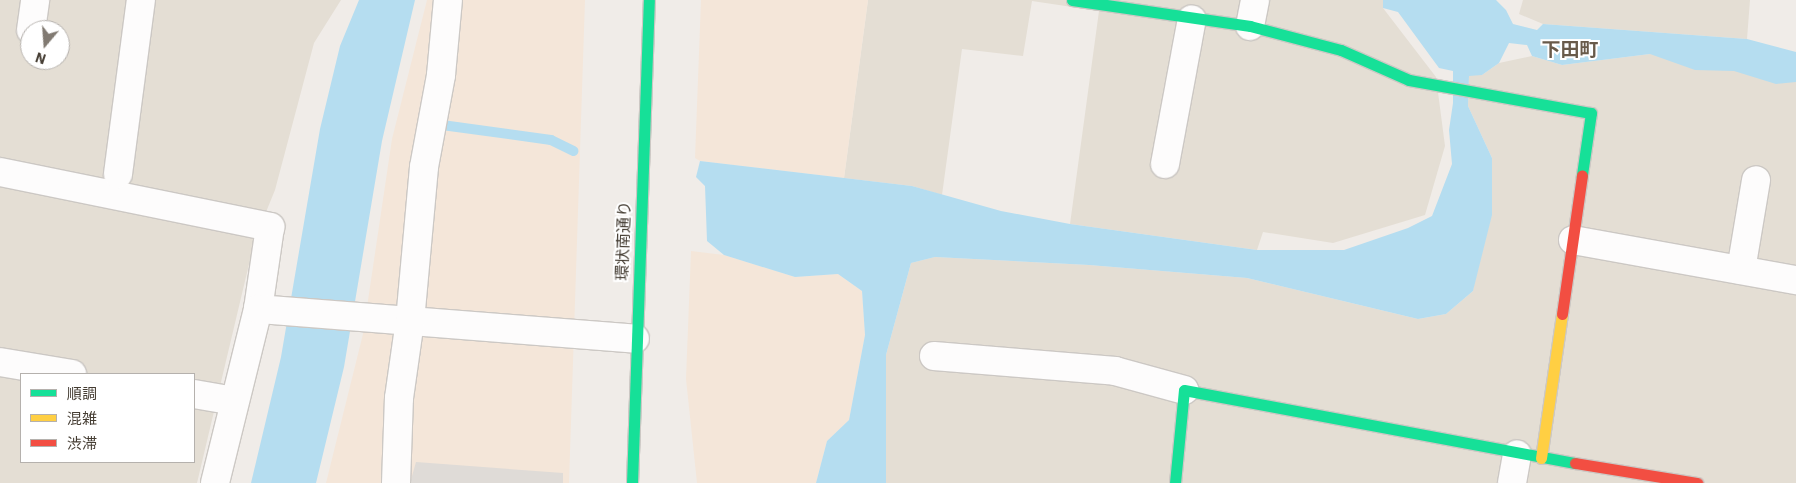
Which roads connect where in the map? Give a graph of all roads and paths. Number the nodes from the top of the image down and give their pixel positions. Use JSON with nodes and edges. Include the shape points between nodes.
{"nodes":[{"id":1,"x":35,"y":0,"type":"edge"},
{"id":2,"x":141,"y":0,"type":"edge"},
{"id":3,"x":448,"y":0,"type":"edge"},
{"id":4,"x":648,"y":0,"type":"edge"},
{"id":5,"x":1072,"y":0,"type":"edge"},
{"id":6,"x":1252,"y":13,"type":"edge"},
{"id":7,"x":1192,"y":19,"type":"junction"},
{"id":8,"x":32,"y":20,"type":"edge"},
{"id":9,"x":1165,"y":164,"type":"dead end"},
{"id":10,"x":0,"y":172,"type":"edge"},
{"id":11,"x":118,"y":174,"type":"dead end"},
{"id":12,"x":1756,"y":180,"type":"dead end"},
{"id":13,"x":1573,"y":240,"type":"junction"},
{"id":14,"x":1741,"y":270,"type":"junction"},
{"id":15,"x":1796,"y":280,"type":"edge"},
{"id":16,"x":265,"y":310,"type":"junction"},
{"id":17,"x":410,"y":321,"type":"junction"},
{"id":18,"x":635,"y":339,"type":"junction"},
{"id":19,"x":934,"y":356,"type":"dead end"},
{"id":20,"x":0,"y":362,"type":"edge"},
{"id":21,"x":66,"y":373,"type":"edge"},
{"id":22,"x":1184,"y":390,"type":"junction"},
{"id":23,"x":195,"y":394,"type":"edge"},
{"id":24,"x":234,"y":401,"type":"junction"},
{"id":25,"x":1529,"y":456,"type":"junction"},
{"id":26,"x":215,"y":483,"type":"edge"},
{"id":27,"x":396,"y":483,"type":"edge"},
{"id":28,"x":632,"y":483,"type":"edge"},
{"id":29,"x":1175,"y":483,"type":"edge"},
{"id":30,"x":1512,"y":483,"type":"edge"},
{"id":31,"x":1696,"y":483,"type":"edge"}],
"edges":[{"from":1,"to":8,"type":"street"},
{"from":2,"to":11,"type":"street"},
{"from":3,"to":17,"type":"street","via":[[440,75],[424,167]]},
{"from":4,"to":18,"type":"main road","name":"環状南通り"},
{"from":5,"to":7,"type":"main road"},
{"from":6,"to":7,"type":"main road"},
{"from":6,"to":13,"type":"main road","via":[[1409,80],[1591,113]]},
{"from":7,"to":9,"type":"street"},
{"from":10,"to":16,"type":"street","via":[[270,227]]},
{"from":12,"to":14,"type":"street"},
{"from":13,"to":14,"type":"street"},
{"from":13,"to":25,"type":"main road"},
{"from":14,"to":15,"type":"street"},
{"from":16,"to":17,"type":"street"},
{"from":16,"to":24,"type":"street"},
{"from":17,"to":18,"type":"street"},
{"from":17,"to":27,"type":"street","via":[[399,398]]},
{"from":18,"to":28,"type":"main road","name":"環状南通り"},
{"from":19,"to":22,"type":"street","via":[[1115,372]]},
{"from":20,"to":21,"type":"street"},
{"from":22,"to":25,"type":"main road"},
{"from":22,"to":29,"type":"main road"},
{"from":23,"to":24,"type":"street"},
{"from":24,"to":26,"type":"street"},
{"from":25,"to":30,"type":"street"},
{"from":25,"to":31,"type":"main road"}]}
